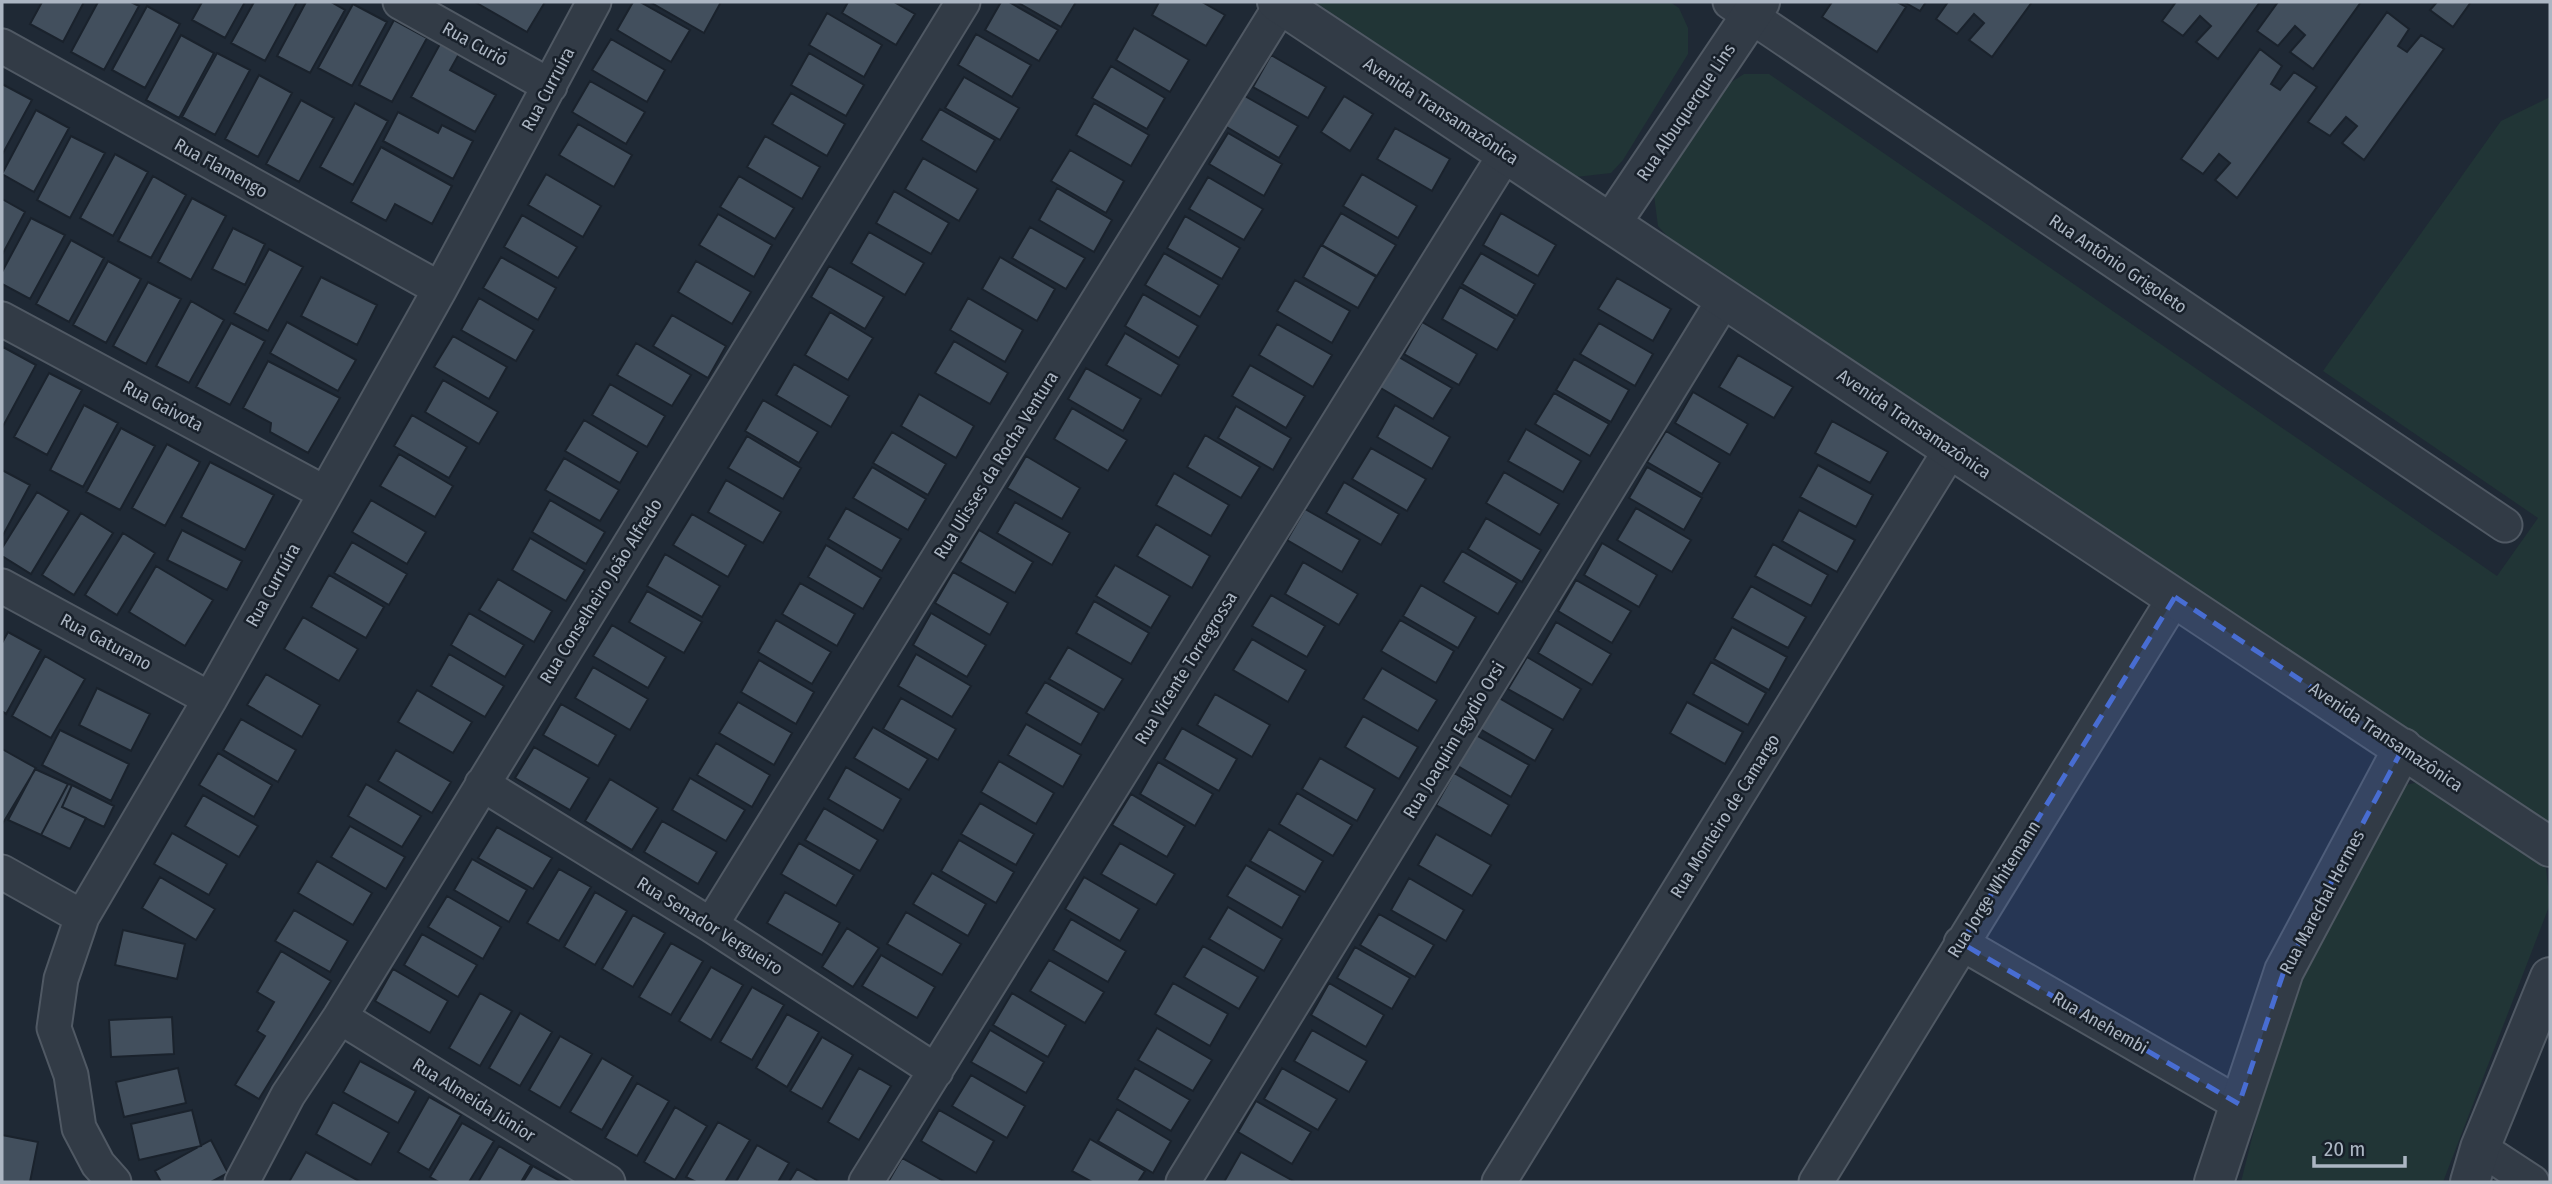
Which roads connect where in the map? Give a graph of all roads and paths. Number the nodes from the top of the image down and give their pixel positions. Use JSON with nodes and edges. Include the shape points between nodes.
{"nodes":[{"id":1,"x":400,"y":2,"type":"edge"},
{"id":2,"x":594,"y":2,"type":"edge"},
{"id":3,"x":963,"y":2,"type":"edge"},
{"id":4,"x":1279,"y":3,"type":"edge"},
{"id":5,"x":1747,"y":6,"type":"edge"},
{"id":6,"x":2,"y":46,"type":"edge"},
{"id":7,"x":550,"y":86,"type":"junction"},
{"id":8,"x":1506,"y":153,"type":"junction"},
{"id":9,"x":1612,"y":222,"type":"junction"},
{"id":10,"x":440,"y":289,"type":"junction"},
{"id":11,"x":1725,"y":298,"type":"junction"},
{"id":12,"x":2,"y":319,"type":"edge"},
{"id":13,"x":1951,"y":449,"type":"junction"},
{"id":14,"x":324,"y":493,"type":"junction"},
{"id":15,"x":2505,"y":525,"type":"dead end"},
{"id":16,"x":2,"y":586,"type":"edge"},
{"id":17,"x":2175,"y":597,"type":"junction"},
{"id":18,"x":210,"y":699,"type":"junction"},
{"id":19,"x":2403,"y":748,"type":"junction"},
{"id":20,"x":482,"y":784,"type":"junction"},
{"id":21,"x":2550,"y":847,"type":"edge"},
{"id":22,"x":2,"y":872,"type":"edge"},
{"id":23,"x":82,"y":916,"type":"junction"},
{"id":24,"x":710,"y":925,"type":"junction"},
{"id":25,"x":1961,"y":943,"type":"junction"},
{"id":26,"x":2550,"y":977,"type":"edge"},
{"id":27,"x":340,"y":1017,"type":"junction"},
{"id":28,"x":936,"y":1071,"type":"junction"},
{"id":29,"x":2239,"y":1104,"type":"junction"},
{"id":30,"x":2475,"y":1165,"type":"edge"},
{"id":31,"x":1824,"y":1180,"type":"edge"},
{"id":32,"x":114,"y":1182,"type":"edge"},
{"id":33,"x":242,"y":1182,"type":"edge"},
{"id":34,"x":608,"y":1182,"type":"edge"},
{"id":35,"x":866,"y":1182,"type":"edge"},
{"id":36,"x":1184,"y":1182,"type":"edge"},
{"id":37,"x":1499,"y":1182,"type":"edge"},
{"id":38,"x":2214,"y":1182,"type":"edge"},
{"id":39,"x":2532,"y":1182,"type":"edge"}],
"edges":[{"from":1,"to":7,"type":"street","name":"Rua Curió"},
{"from":2,"to":7,"type":"street","name":"Rua Curruíra"},
{"from":3,"to":20,"type":"street","name":"Rua Conselheiro João Alfredo"},
{"from":4,"to":8,"type":"street","name":"Avenida Transamazônica"},
{"from":4,"to":24,"type":"street","name":"Rua Ulisses da Rocha Ventura"},
{"from":5,"to":9,"type":"street","name":"Rua Albuquerque Lins"},
{"from":5,"to":15,"type":"street","name":"Rua Antônio Grigoleto"},
{"from":6,"to":10,"type":"street","name":"Rua Flamengo"},
{"from":7,"to":10,"type":"street","name":"Rua Curruíra"},
{"from":8,"to":9,"type":"street","name":"Avenida Transamazônica"},
{"from":8,"to":28,"type":"street","name":"Rua Vicente Torregrossa"},
{"from":9,"to":11,"type":"street","name":"Avenida Transamazônica"},
{"from":10,"to":14,"type":"street","name":"Rua Curruíra"},
{"from":11,"to":13,"type":"street","name":"Avenida Transamazônica"},
{"from":11,"to":36,"type":"street","name":"Rua Joaquim Egydio Orsi"},
{"from":12,"to":14,"type":"street","name":"Rua Gaivota"},
{"from":13,"to":17,"type":"street","name":"Avenida Transamazônica"},
{"from":13,"to":37,"type":"street","name":"Rua Monteiro de Camargo"},
{"from":14,"to":18,"type":"street","name":"Rua Curruíra"},
{"from":16,"to":18,"type":"street","name":"Rua Gaturano"},
{"from":17,"to":19,"type":"street","name":"Avenida Transamazônica"},
{"from":17,"to":25,"type":"street","name":"Rua Jorge Whitemann"},
{"from":18,"to":23,"type":"street","name":"Rua Curruíra"},
{"from":19,"to":21,"type":"street","name":"Avenida Transamazônica"},
{"from":19,"to":29,"type":"street","name":"Rua Marechal Hermes","via":[[2284,971]]},
{"from":20,"to":24,"type":"street","name":"Rua Senador Vergueiro"},
{"from":20,"to":27,"type":"street","name":"Rua Conselheiro João Alfredo"},
{"from":22,"to":23,"type":"street"},
{"from":23,"to":32,"type":"street","name":"Rua Curruíra","via":[[61,979],[54,1028],[71,1075],[79,1128]]},
{"from":24,"to":28,"type":"street","name":"Rua Senador Vergueiro"},
{"from":25,"to":29,"type":"street","name":"Rua Anehembi"},
{"from":25,"to":31,"type":"street","name":"Rua Jorge Whitemann"},
{"from":26,"to":30,"type":"street"},
{"from":27,"to":33,"type":"street","name":"Rua Conselheiro João Alfredo","via":[[288,1095]]},
{"from":27,"to":34,"type":"street","name":"Rua Almeida Júnior"},
{"from":28,"to":35,"type":"street","name":"Rua Vicente Torregrossa"},
{"from":29,"to":38,"type":"street","name":"Rua Marechal Hermes"},
{"from":30,"to":39,"type":"street"}]}
